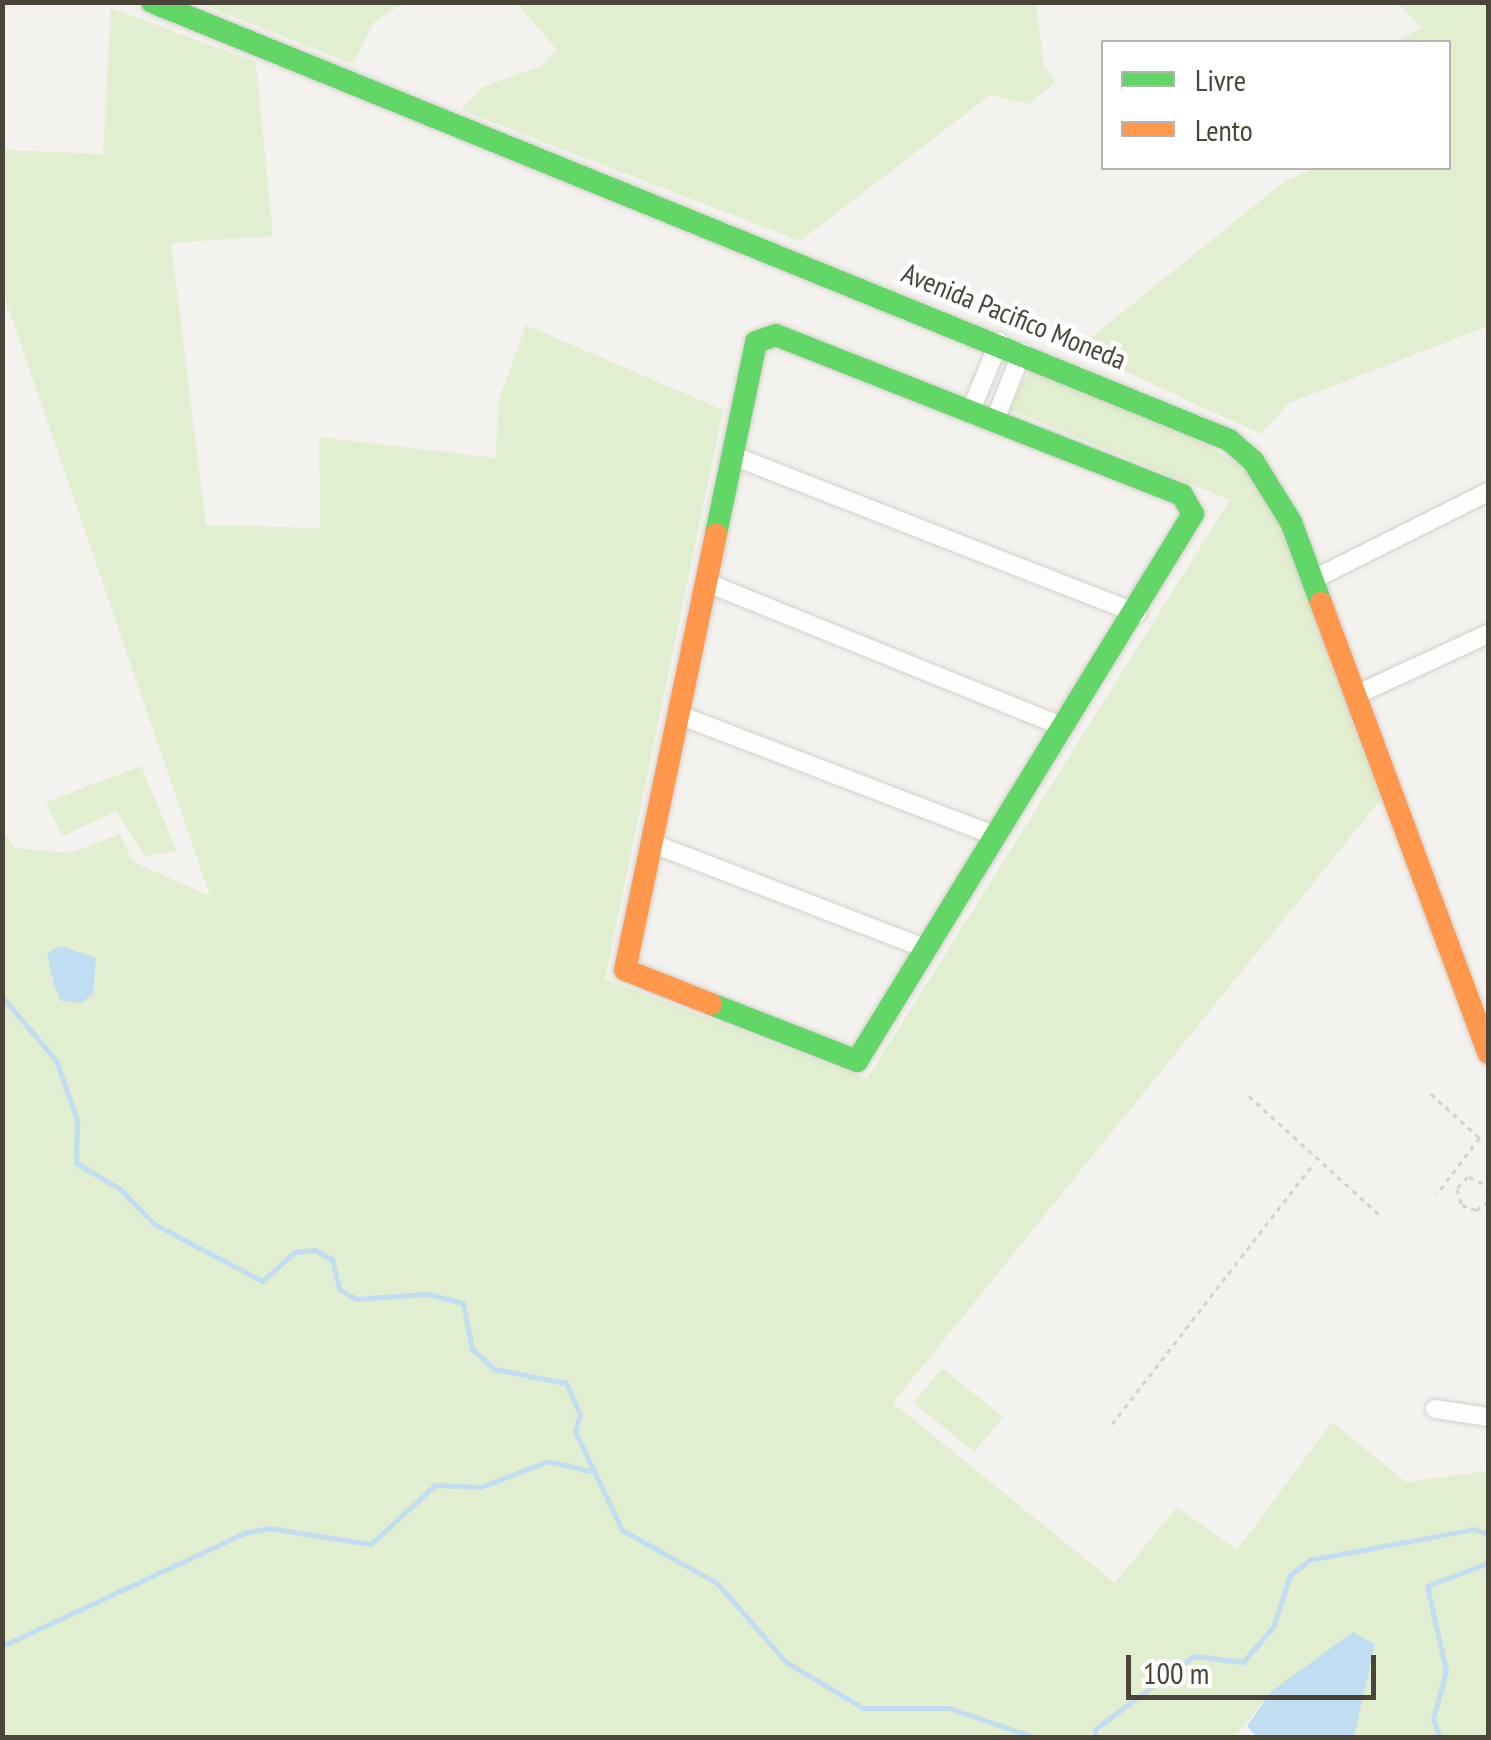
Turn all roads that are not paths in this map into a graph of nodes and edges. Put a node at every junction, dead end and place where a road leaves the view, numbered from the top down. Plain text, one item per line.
1 (152, 2) edge
2 (999, 342) junction
3 (1022, 352) junction
4 (971, 410) junction
5 (996, 420) junction
6 (732, 455) junction
7 (1488, 492) edge
8 (1314, 580) junction
9 (705, 582) junction
10 (1137, 613) junction
11 (1488, 634) edge
12 (1358, 694) junction
13 (679, 714) junction
14 (1064, 727) junction
15 (996, 836) junction
16 (652, 843) junction
17 (928, 949) junction
18 (1488, 1053) edge
19 (1435, 1409) dead end
20 (1488, 1418) edge

1 - 2 street, Avenida Pacifico Moneda
2 - 3 street, Avenida Pacifico Moneda
2 - 4 street
3 - 5 street
3 - 8 street, Avenida Pacifico Moneda
4 - 5 street
4 - 6 street
5 - 10 street
6 - 9 street
6 - 10 street
7 - 8 street
8 - 12 street, Avenida Pacifico Moneda
9 - 13 street
9 - 14 street
10 - 14 street
11 - 12 street
12 - 18 street, Avenida Pacifico Moneda
13 - 15 street
13 - 16 street
14 - 15 street
15 - 17 street
16 - 17 street
16 - 17 street
19 - 20 street

